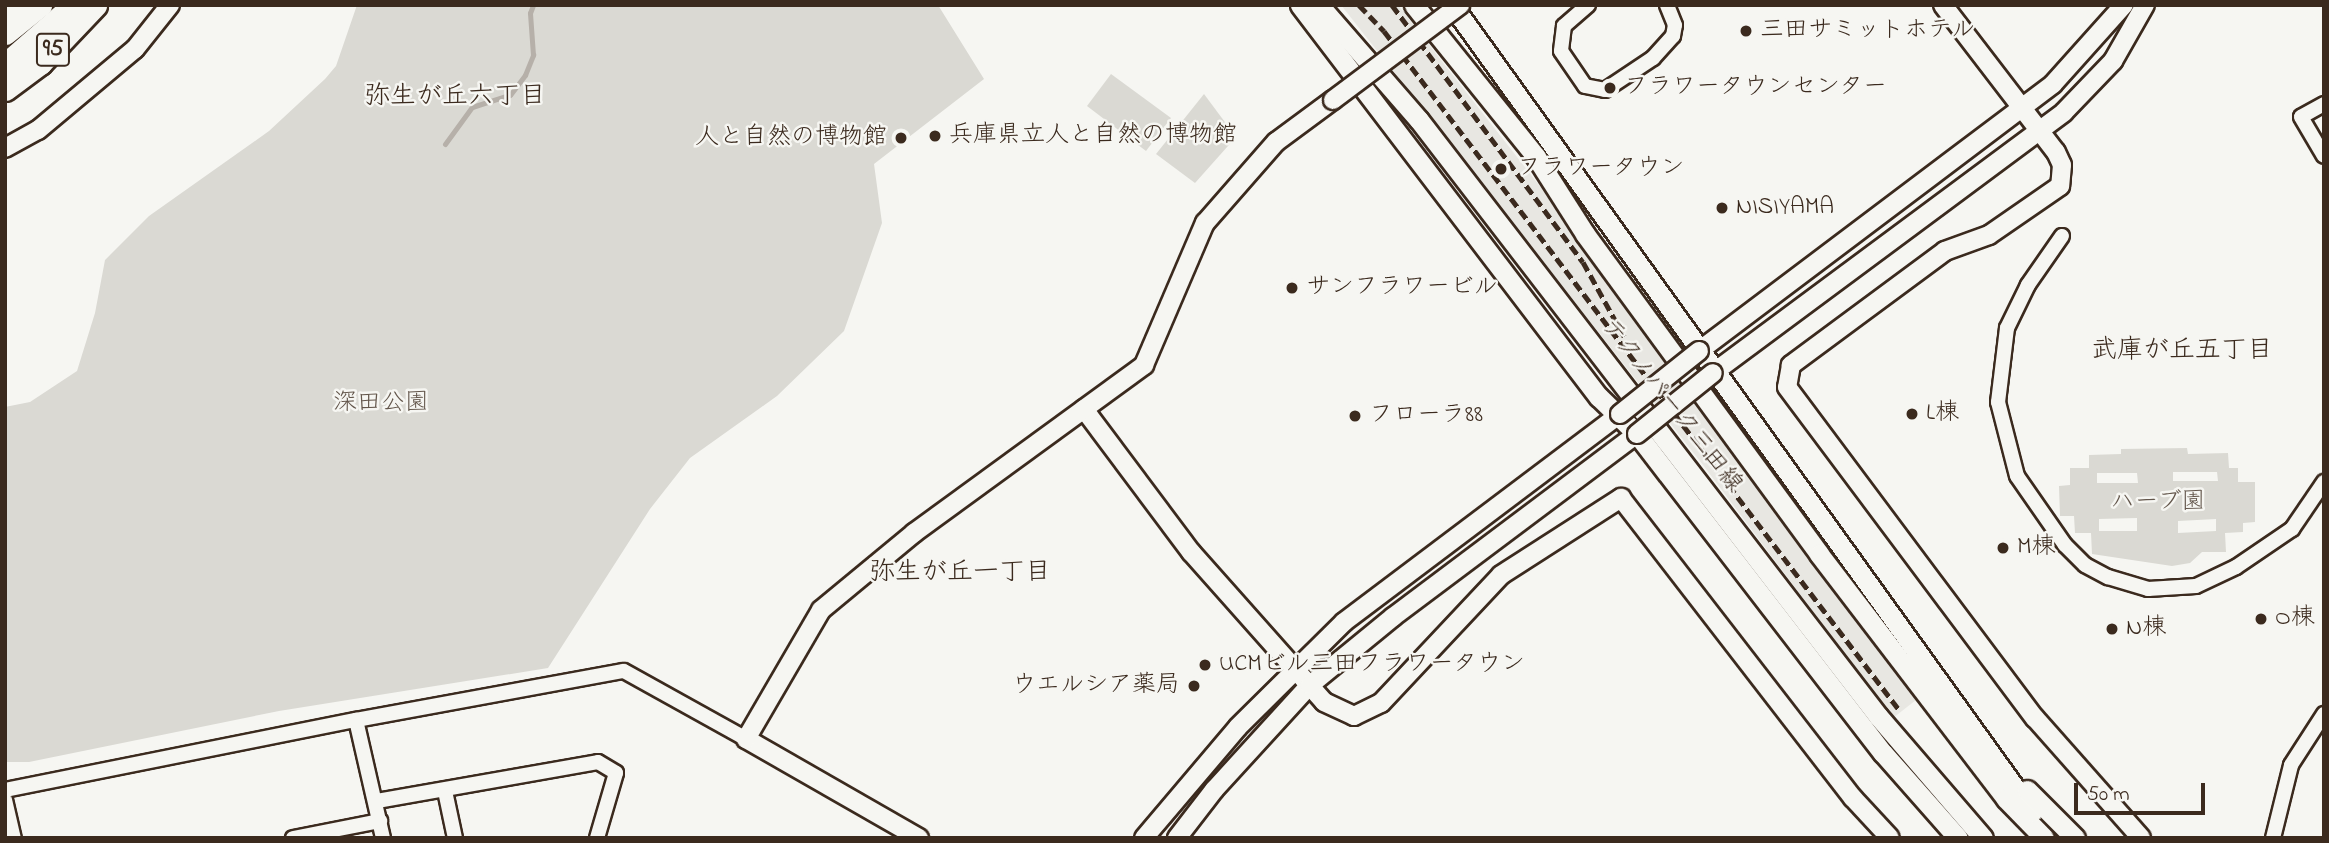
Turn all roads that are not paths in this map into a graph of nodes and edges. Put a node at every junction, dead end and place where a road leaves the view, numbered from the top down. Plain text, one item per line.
1 (10, 5) edge
2 (40, 5) edge
3 (74, 5) edge
4 (95, 5) edge
5 (170, 5) edge
6 (1291, 5) edge
7 (1300, 5) edge
8 (1319, 5) edge
9 (1414, 5) edge
10 (1442, 5) edge
11 (1452, 5) edge
12 (1460, 5) edge
13 (1588, 5) edge
14 (1667, 5) edge
15 (1943, 5) edge
16 (2124, 5) edge
17 (2145, 5) edge
18 (5, 10) edge
19 (1467, 27) junction
20 (5, 33) edge
21 (1331, 45) junction
22 (5, 65) edge
23 (5, 89) edge
24 (2324, 104) edge
25 (2022, 108) junction
26 (2039, 130) junction
27 (5, 148) edge
28 (2324, 156) edge
29 (2062, 236) dead end
30 (1699, 351) junction
31 (1713, 373) junction
32 (1084, 409) junction
33 (1620, 414) junction
34 (1637, 434) junction
35 (2324, 482) edge
36 (1296, 670) junction
37 (1310, 685) junction
38 (2324, 714) edge
39 (356, 720) junction
40 (746, 739) junction
41 (2004, 767) junction
42 (5, 790) edge
43 (445, 790) junction
44 (5, 800) edge
45 (377, 801) junction
46 (380, 821) junction
47 (14, 838) edge
48 (293, 838) edge
49 (383, 838) edge
50 (455, 838) edge
51 (597, 838) edge
52 (919, 838) edge
53 (1144, 838) edge
54 (1177, 838) edge
55 (1890, 838) edge
56 (1958, 838) edge
57 (1983, 838) edge
58 (2044, 838) edge
59 (2053, 838) edge
60 (2075, 838) edge
61 (2141, 838) edge
62 (2273, 838) edge

1 - 18 main road, 95
2 - 20 main road, 95
3 - 22 main road, 95
4 - 23 main road, 95
5 - 27 street
6 - 21 main road
7 - 21 main road
8 - 57 main road, テクノパーク三田線
9 - 58 main road, テクノパーク三田線
10 - 19 main road
11 - 19 main road
12 - 32 street, bridge
13 - 14 street
15 - 25 street
16 - 25 street
17 - 26 street
19 - 30 main road
21 - 33 main road
24 - 28 street
25 - 26 street
25 - 30 street
26 - 31 street
26 - 61 street
29 - 35 street
30 - 31 main road
30 - 33 street, bridge
31 - 34 street, bridge
31 - 41 main road
32 - 36 street
32 - 40 street
33 - 34 main road
33 - 36 street
34 - 37 street
34 - 56 main road
36 - 37 street
36 - 53 street
37 - 54 street
37 - 55 street
38 - 62 street
39 - 40 street
39 - 42 street
39 - 45 street
40 - 52 street
41 - 59 main road
41 - 60 main road
43 - 45 street
43 - 50 street
43 - 51 street
44 - 47 street
45 - 46 street
46 - 48 street
46 - 49 street

